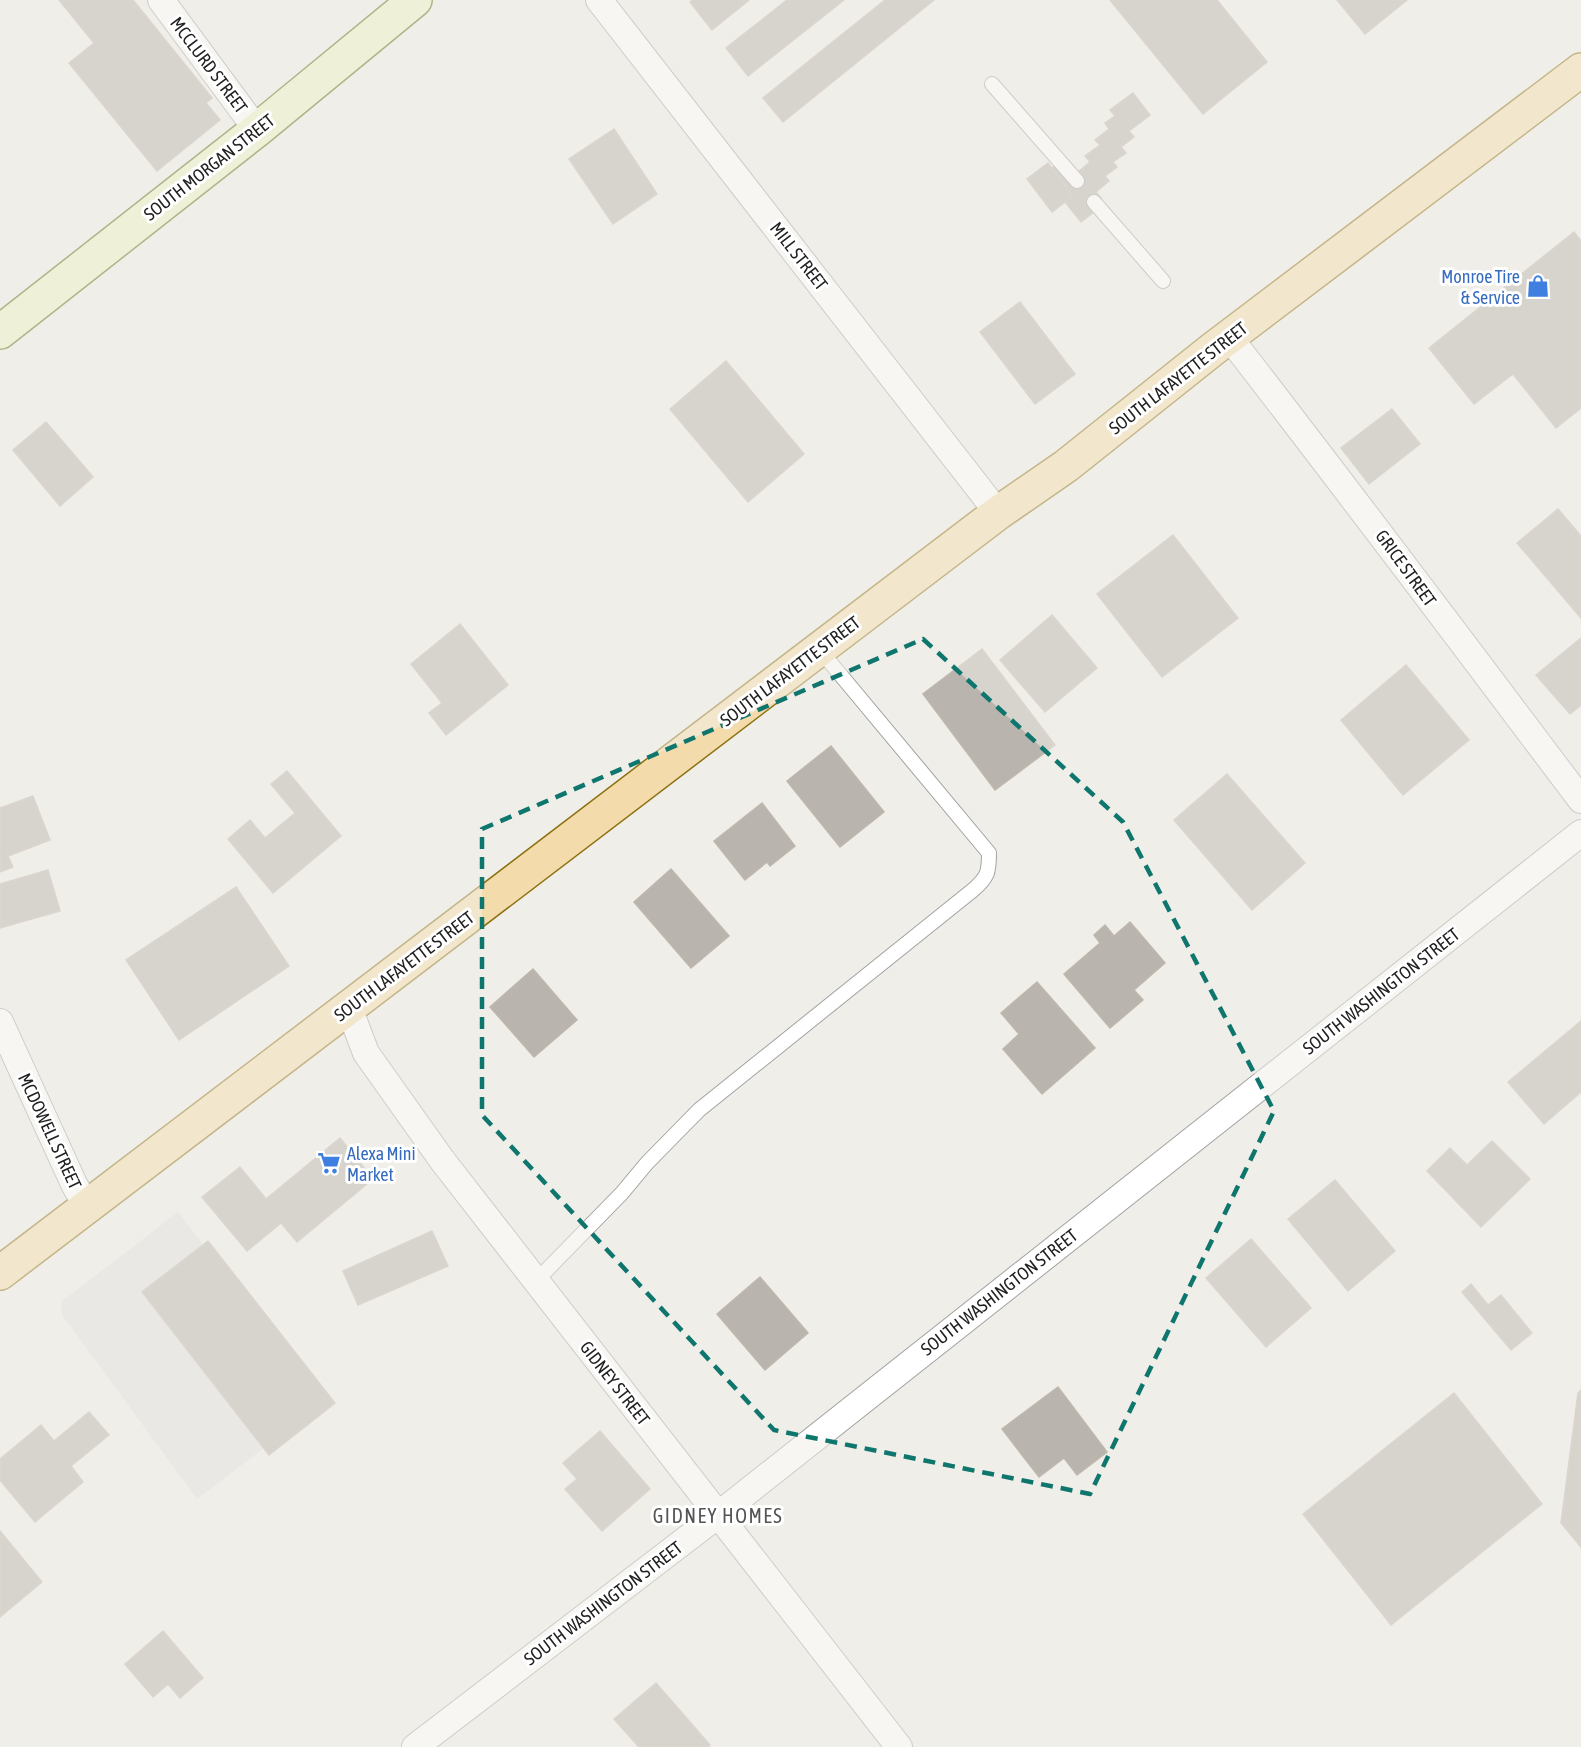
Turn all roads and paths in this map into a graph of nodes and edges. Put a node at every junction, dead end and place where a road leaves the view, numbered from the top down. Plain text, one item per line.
1 (161, 0) edge
2 (416, 0) edge
3 (599, 0) edge
4 (1581, 70) edge
5 (992, 84) dead end
6 (257, 129) junction
7 (1077, 181) dead end
8 (1094, 202) dead end
9 (1163, 281) dead end
10 (0, 332) edge
11 (1229, 337) junction
12 (998, 513) junction
13 (819, 649) junction
14 (1581, 800) edge
15 (1581, 832) edge
16 (349, 1008) junction
17 (0, 1022) edge
18 (87, 1207) junction
19 (0, 1273) edge
20 (536, 1281) junction
21 (718, 1515) junction
22 (415, 1747) edge
23 (899, 1747) edge

1 - 6 street, MCCLURD STREET
2 - 6 street, SOUTH MORGAN STREET
3 - 12 street, MILL STREET
4 - 11 main road, SOUTH LAFAYETTE STREET
5 - 7 lane
6 - 10 street, SOUTH MORGAN STREET
8 - 9 lane
11 - 12 main road, SOUTH LAFAYETTE STREET
11 - 14 street, GRICE STREET
12 - 13 main road, SOUTH LAFAYETTE STREET
13 - 16 main road, SOUTH LAFAYETTE STREET
13 - 20 lane
15 - 21 street, SOUTH WASHINGTON STREET
16 - 18 main road, SOUTH LAFAYETTE STREET
16 - 20 street, GIDNEY STREET
17 - 18 street, MCDOWELL STREET
18 - 19 main road, SOUTH LAFAYETTE STREET
20 - 21 street, GIDNEY STREET
21 - 22 street, SOUTH WASHINGTON STREET
21 - 23 street, GIDNEY STREET

